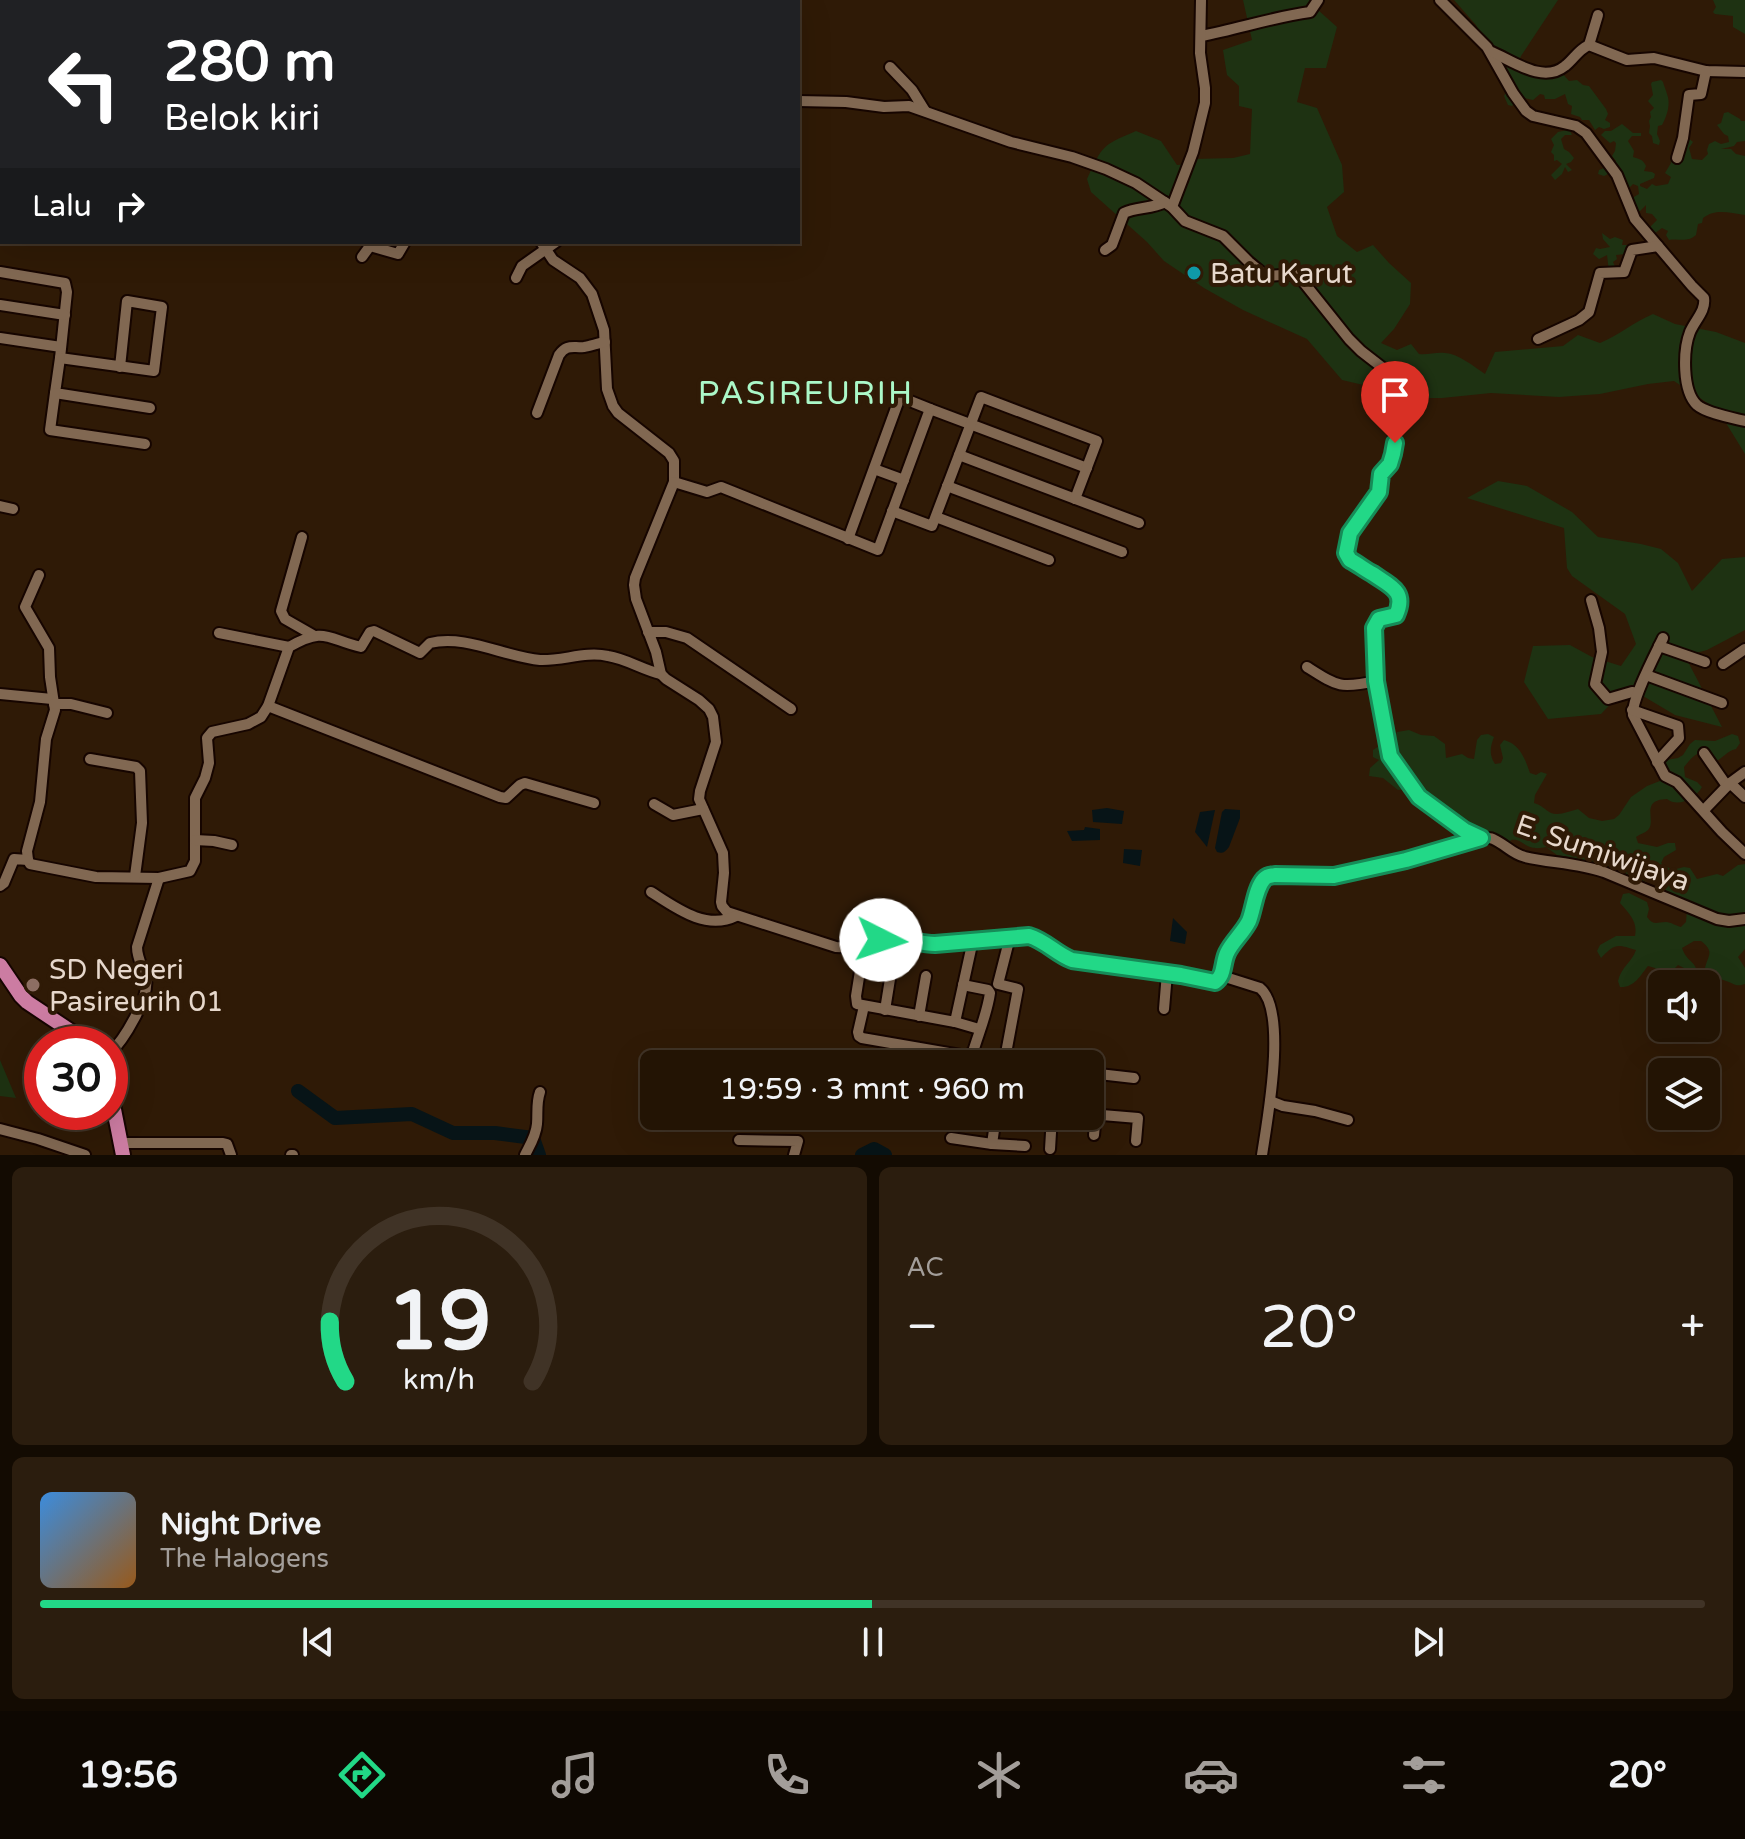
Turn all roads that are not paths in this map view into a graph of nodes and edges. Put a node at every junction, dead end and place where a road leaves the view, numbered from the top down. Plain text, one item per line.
1 (1201, 0) edge
2 (1318, 0) edge
3 (1440, 0) edge
4 (1598, 15) dead end
5 (1201, 36) junction
6 (1589, 45) junction
7 (1490, 52) junction
8 (890, 67) dead end
9 (1706, 71) junction
10 (1745, 72) edge
11 (800, 101) edge
12 (925, 111) junction
13 (1677, 158) dead end
14 (1168, 205) junction
15 (404, 244) edge
16 (543, 245) edge
17 (1658, 246) junction
18 (1105, 250) dead end
19 (362, 257) dead end
20 (0, 272) edge
21 (516, 278) dead end
22 (0, 305) edge
23 (65, 315) junction
24 (0, 338) edge
25 (1538, 339) dead end
26 (605, 342) junction
27 (60, 353) junction
28 (120, 367) junction
29 (55, 393) junction
30 (150, 408) dead end
31 (930, 409) junction
32 (537, 413) dead end
33 (1745, 421) edge
34 (971, 424) junction
35 (145, 444) dead end
36 (959, 455) junction
37 (1087, 468) junction
38 (874, 469) junction
39 (904, 480) junction
40 (674, 482) junction
41 (947, 486) junction
42 (1075, 499) junction
43 (0, 506) edge
44 (13, 509) dead end
45 (892, 511) junction
46 (936, 517) junction
47 (1139, 523) dead end
48 (302, 537) dead end
49 (848, 539) junction
50 (1122, 552) dead end
51 (1049, 560) dead end
52 (39, 575) dead end
53 (1591, 600) dead end
54 (648, 632) junction
55 (219, 633) dead end
56 (313, 635) junction
57 (289, 647) junction
58 (1745, 649) edge
59 (1705, 662) dead end
60 (1723, 664) dead end
61 (1307, 667) dead end
62 (661, 674) junction
63 (1646, 675) junction
64 (1376, 681) junction
65 (1637, 693) junction
66 (0, 694) edge
67 (53, 702) junction
68 (1722, 703) dead end
69 (268, 706) junction
70 (791, 709) dead end
71 (1632, 710) junction
72 (107, 713) dead end
73 (1704, 753) dead end
74 (90, 759) dead end
75 (1657, 762) junction
76 (1745, 772) edge
77 (1729, 785) junction
78 (1745, 797) edge
79 (594, 803) dead end
80 (654, 804) dead end
81 (703, 809) junction
82 (1704, 810) junction
83 (1481, 838) junction
84 (195, 840) junction
85 (232, 845) dead end
86 (1745, 854) edge
87 (28, 860) junction
88 (135, 876) junction
89 (159, 878) junction
90 (0, 886) edge
91 (651, 892) dead end
92 (736, 916) junction
93 (1745, 919) edge
94 (1010, 937) junction
95 (973, 940) junction
96 (864, 946) junction
97 (0, 965) edge
98 (1167, 973) junction
99 (926, 976) dead end
100 (1222, 976) junction
101 (890, 979) dead end
102 (963, 985) junction
103 (864, 1006) junction
104 (1164, 1009) dead end
105 (885, 1010) junction
106 (919, 1016) junction
107 (955, 1022) junction
108 (63, 1026) edge
109 (979, 1029) junction
110 (128, 1030) edge
111 (1007, 1050) edge
112 (1104, 1075) edge
113 (1134, 1078) dead end
114 (540, 1092) dead end
115 (1270, 1101) junction
116 (1104, 1115) edge
117 (1348, 1120) dead end
118 (0, 1129) edge
119 (994, 1130) edge
120 (1051, 1130) edge
121 (1094, 1130) edge
122 (1094, 1135) dead end
123 (951, 1138) dead end
124 (739, 1140) dead end
125 (1136, 1141) dead end
126 (992, 1144) junction
127 (1025, 1146) dead end
128 (122, 1149) edge
129 (1050, 1149) dead end
130 (73, 1153) edge
131 (85, 1155) edge
132 (231, 1155) edge
133 (525, 1155) edge
134 (794, 1155) edge
135 (1262, 1155) edge

1 - 5 street
2 - 5 street
3 - 7 street
4 - 6 street
5 - 14 street
6 - 7 street
6 - 9 street
7 - 17 street
8 - 12 street
9 - 10 street
9 - 13 street
11 - 12 street
12 - 14 street
14 - 18 street
14 - 64 street, E. Sumiwijaya
15 - 19 street
16 - 21 street
16 - 26 street
17 - 25 street
17 - 33 street
20 - 23 street
22 - 23 street
23 - 27 street
24 - 27 street
26 - 32 street
26 - 40 street
27 - 28 street
27 - 29 street
28 - 28 street
29 - 30 street
29 - 35 street
31 - 34 street
31 - 38 street
31 - 39 street
34 - 36 street
34 - 37 street
34 - 37 street
36 - 41 street
36 - 42 street
37 - 42 street
38 - 39 street
38 - 49 street
39 - 45 street
40 - 49 street
40 - 54 street
41 - 46 street
41 - 50 street
42 - 47 street
43 - 44 street
45 - 46 street
45 - 49 street
46 - 51 street
48 - 56 street
52 - 67 street
53 - 65 street
54 - 62 street
54 - 70 street
55 - 57 street
56 - 57 street
56 - 62 street
57 - 69 street
58 - 60 street
59 - 63 street
61 - 64 street
62 - 81 street
63 - 65 street
63 - 68 street
64 - 83 street, E. Sumiwijaya
65 - 71 street
66 - 67 street
67 - 72 street
67 - 87 street
69 - 79 street
69 - 84 street
71 - 75 street
71 - 75 street
73 - 77 street
74 - 88 street
75 - 82 street
76 - 77 street
77 - 78 street
77 - 82 street
80 - 81 street
81 - 92 street
82 - 86 street
83 - 93 street, E. Sumiwijaya
83 - 100 street
84 - 85 street
84 - 89 street
87 - 88 street
87 - 90 street
88 - 89 street
89 - 110 street
91 - 92 street
92 - 96 street
94 - 95 street
94 - 98 street
94 - 111 street
95 - 96 street
95 - 102 street
96 - 103 street
97 - 108 main road
98 - 100 street
98 - 104 street
99 - 106 street
100 - 115 street
101 - 105 street
102 - 107 street
102 - 109 street
103 - 105 street
103 - 109 street
105 - 106 street
106 - 107 street
107 - 109 street
112 - 113 street
114 - 133 street
115 - 117 street
115 - 135 street
116 - 125 street
118 - 130 street
119 - 126 street
120 - 129 street
121 - 122 street
123 - 126 street
124 - 134 street
126 - 127 street
128 - 132 street
130 - 131 street

